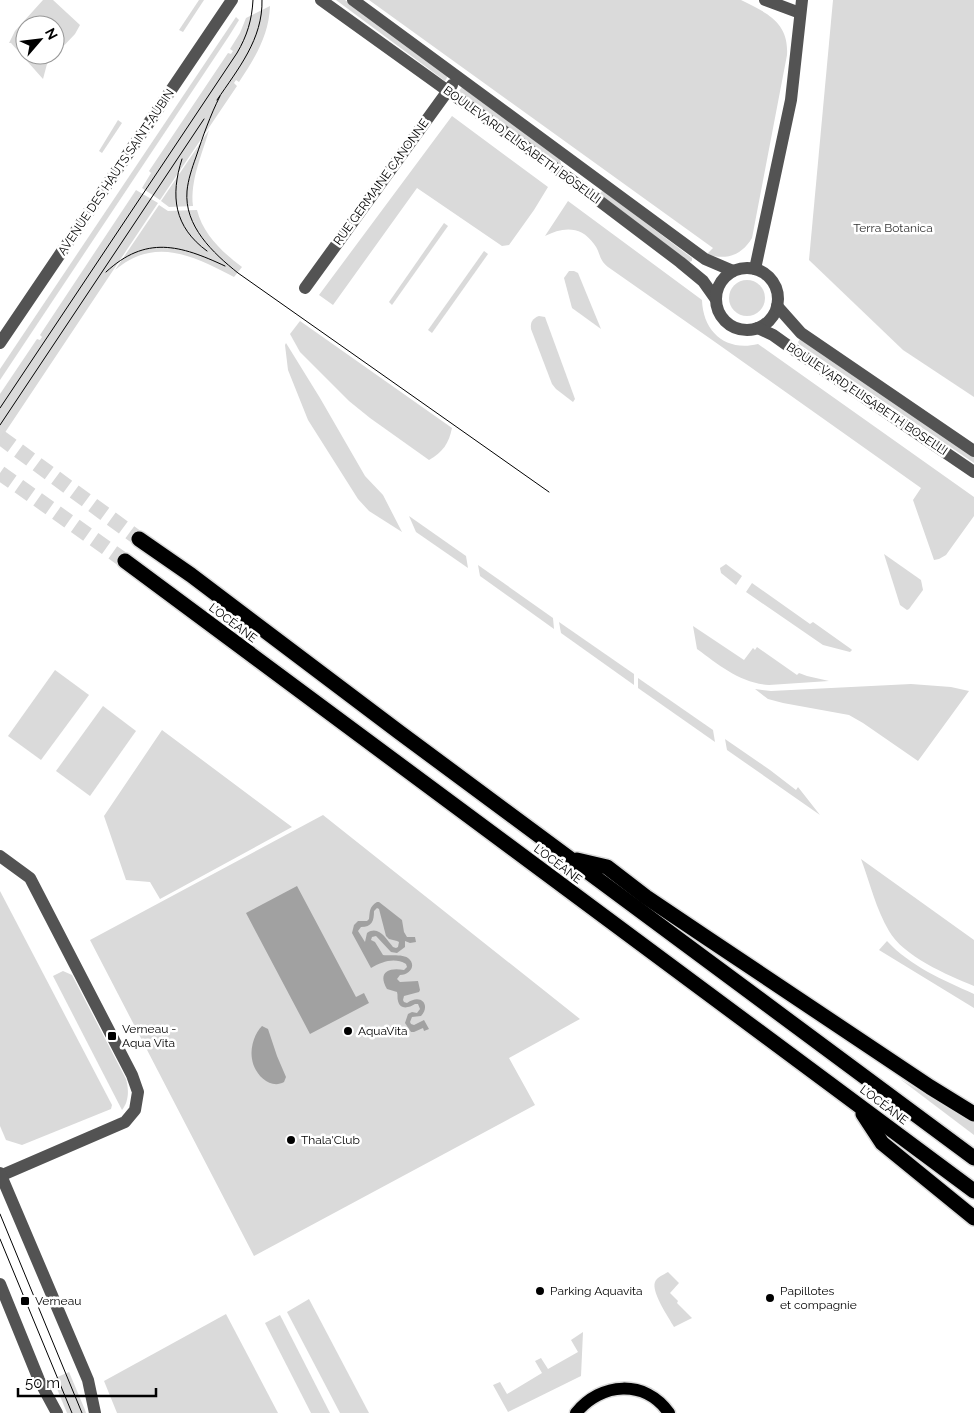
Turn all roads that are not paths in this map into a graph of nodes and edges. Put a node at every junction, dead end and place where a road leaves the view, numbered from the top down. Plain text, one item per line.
1 (232, 0) edge
2 (321, 0) edge
3 (353, 0) edge
4 (765, 0) edge
5 (802, 0) edge
6 (800, 13) junction
7 (458, 77) junction
8 (448, 92) junction
9 (755, 269) junction
10 (733, 270) junction
11 (305, 288) dead end
12 (715, 298) junction
13 (777, 306) junction
14 (758, 328) junction
15 (0, 343) edge
16 (974, 451) edge
17 (974, 472) edge
18 (139, 539) tunnel mouth
19 (125, 561) tunnel mouth
20 (0, 856) edge
21 (571, 859) junction
22 (857, 1104) junction
23 (974, 1114) edge
24 (974, 1158) edge
25 (0, 1175) edge
26 (974, 1191) edge
27 (974, 1218) edge
28 (0, 1284) edge
29 (57, 1413) edge
30 (95, 1413) edge
31 (576, 1413) edge
32 (669, 1413) edge

1 - 15 street, AVENUE DES HAUTS SAINT-AUBIN
2 - 8 street, BOULEVARD ELISABETH BOSELLI
3 - 7 street, BOULEVARD ELISABETH BOSELLI
4 - 6 street
5 - 6 street
6 - 9 street
7 - 8 street, RUE GERMAINE CANONNE
7 - 10 street, BOULEVARD ELISABETH BOSELLI
8 - 11 street, RUE GERMAINE CANONNE
8 - 12 street, BOULEVARD ELISABETH BOSELLI
9 - 10 street
9 - 13 street
10 - 12 street
12 - 14 street
13 - 14 street
13 - 16 street
14 - 17 street, BOULEVARD ELISABETH BOSELLI
18 - 21 highway, L’OCÉANE
19 - 22 highway, L’OCÉANE
20 - 25 street
21 - 23 highway
21 - 24 highway, L’OCÉANE
22 - 26 highway, L’OCÉANE
22 - 27 highway
25 - 30 street
28 - 29 street
31 - 32 main road

